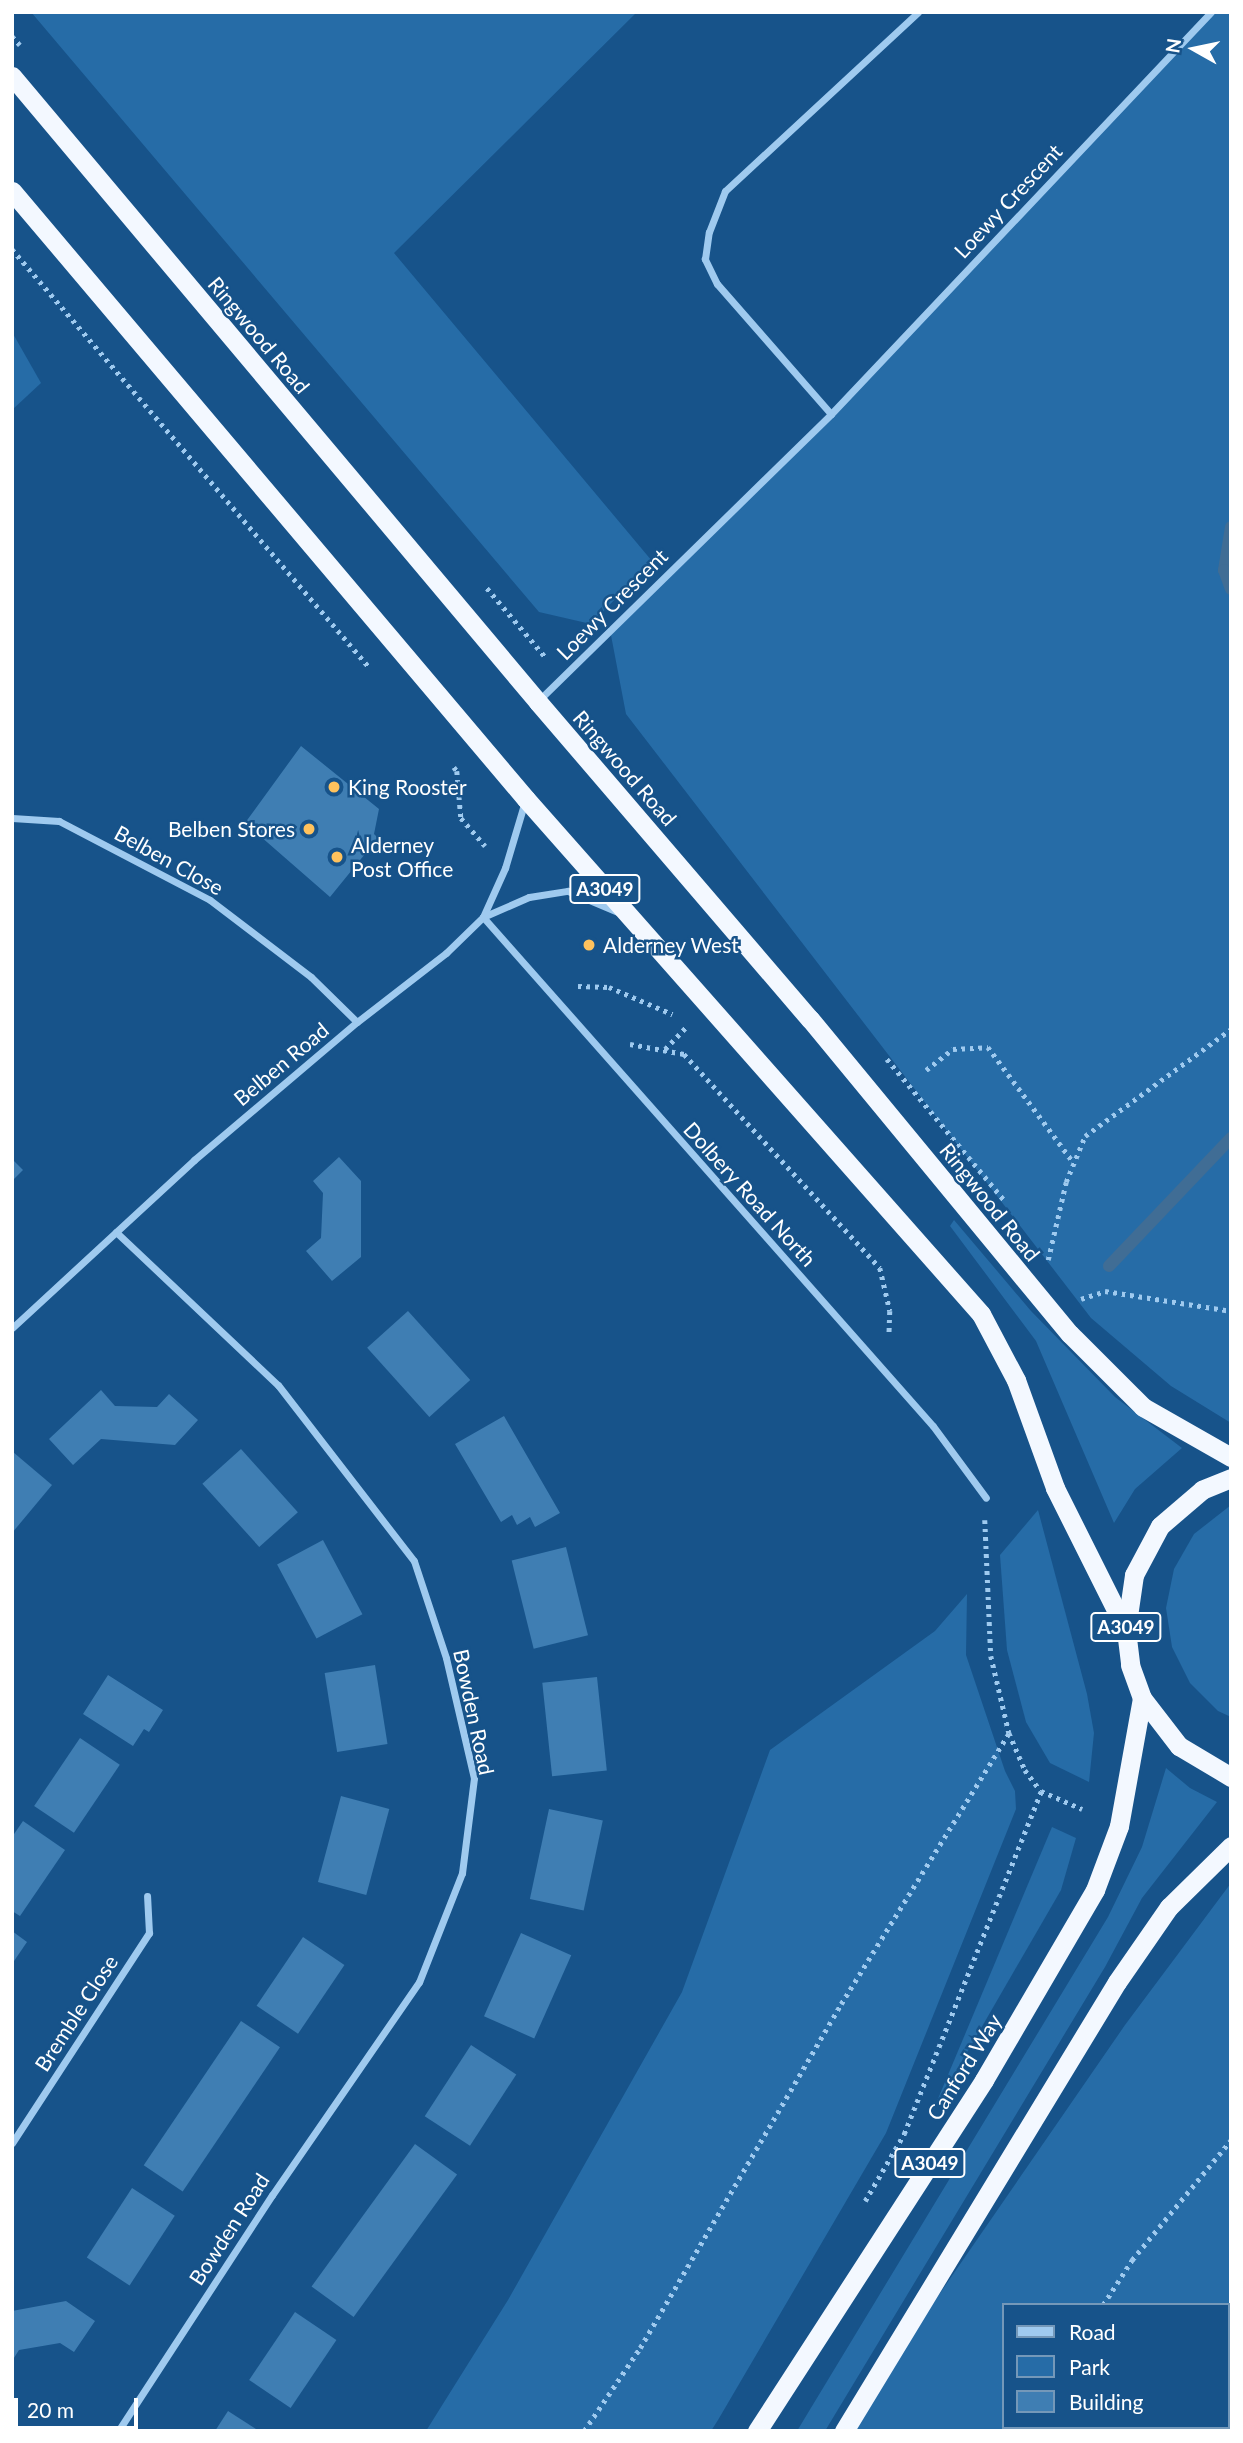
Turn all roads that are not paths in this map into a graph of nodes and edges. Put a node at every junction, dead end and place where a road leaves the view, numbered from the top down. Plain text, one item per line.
1 (918, 12) edge
2 (1211, 12) edge
3 (12, 76) edge
4 (12, 191) edge
5 (831, 414) junction
6 (538, 702) junction
7 (526, 799) junction
8 (12, 818) edge
9 (483, 917) junction
10 (632, 918) junction
11 (357, 1022) junction
12 (116, 1231) junction
13 (12, 1328) edge
14 (1231, 1457) edge
15 (1231, 1478) edge
16 (986, 1498) road end
17 (1126, 1630) junction
18 (1142, 1698) junction
19 (1231, 1777) edge
20 (1231, 1846) edge
21 (147, 1895) dead end
22 (12, 2143) edge
23 (118, 2431) edge
24 (757, 2431) edge
25 (844, 2431) edge

1 - 5 street
2 - 5 street, Loewy Crescent
3 - 6 highway, Ringwood Road
4 - 7 highway, A3049
5 - 6 street, Loewy Crescent
6 - 14 highway, Ringwood Road
7 - 9 street, Belben Road
7 - 10 highway, A3049
8 - 11 street, Belben Close
9 - 10 street
9 - 11 street, Belben Road
9 - 16 street, Dolbery Road North
10 - 17 highway, A3049
11 - 12 street, Belben Road
12 - 13 street, Belben Road
12 - 23 street, Bowden Road
15 - 17 highway, A3049
17 - 18 highway, A3049
18 - 19 highway, A3049
18 - 24 highway, Canford Way / A3049
20 - 25 highway, A3049
21 - 22 street, Bremble Close

